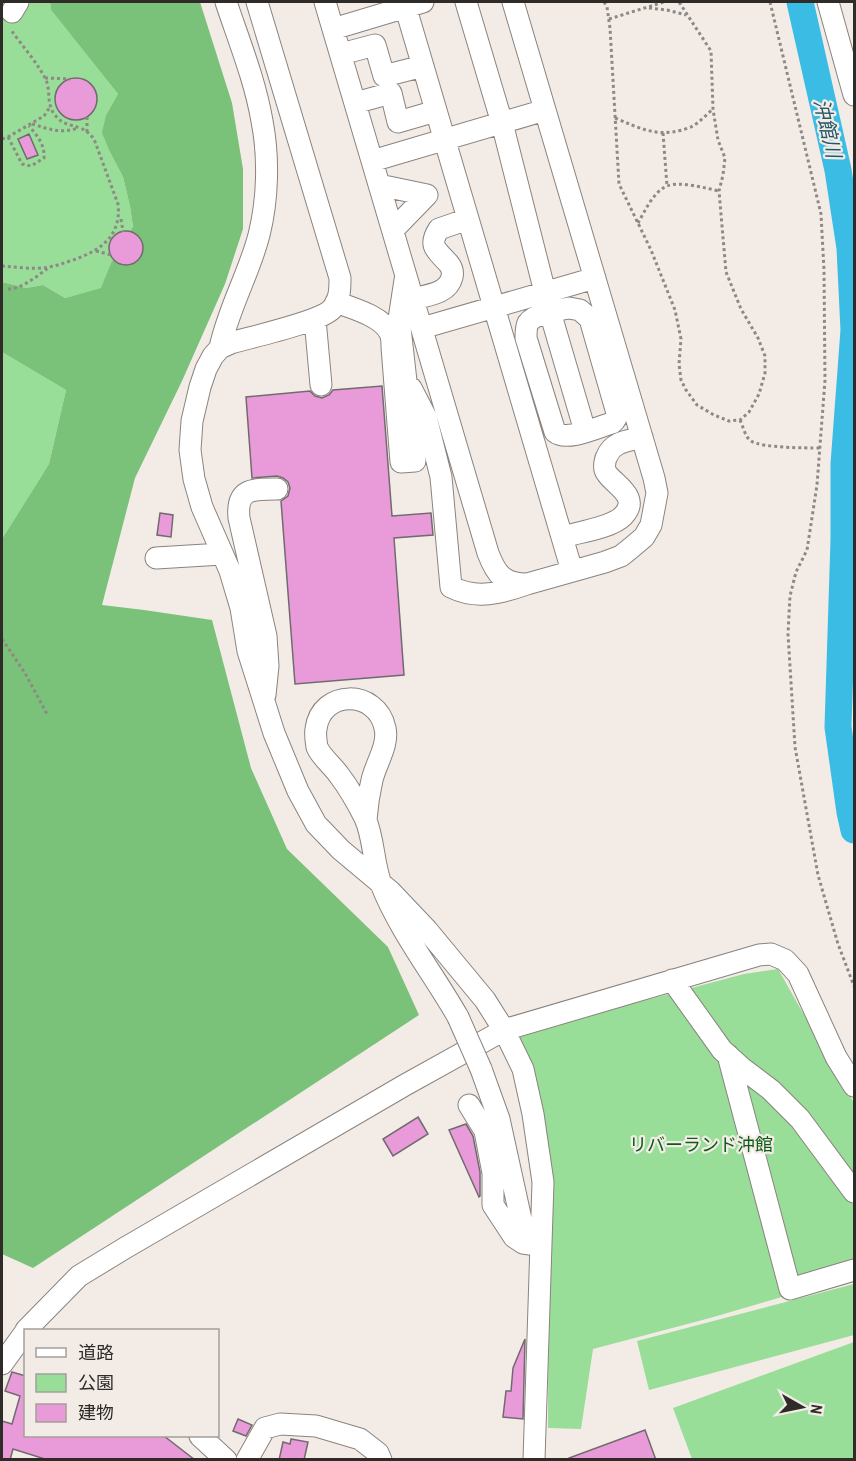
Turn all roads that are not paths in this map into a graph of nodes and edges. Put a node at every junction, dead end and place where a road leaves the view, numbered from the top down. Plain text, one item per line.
1 (226, 2) edge
2 (257, 2) edge
3 (325, 2) edge
4 (466, 2) edge
5 (513, 2) edge
6 (828, 2) edge
7 (411, 3) edge
8 (333, 29) junction
9 (341, 54) junction
10 (423, 66) junction
11 (855, 95) edge
12 (355, 103) junction
13 (545, 110) junction
14 (436, 111) junction
15 (502, 123) junction
16 (445, 140) junction
17 (372, 161) junction
18 (380, 184) junction
19 (468, 219) junction
20 (393, 230) junction
21 (406, 273) junction
22 (595, 278) junction
23 (413, 299) junction
24 (336, 302) junction
25 (548, 302) junction
26 (494, 307) junction
27 (315, 319) junction
28 (422, 328) junction
29 (220, 348) junction
30 (610, 357) junction
31 (567, 370) junction
32 (406, 376) junction
33 (539, 378) junction
34 (321, 385) dead end
35 (517, 386) junction
36 (585, 431) junction
37 (642, 437) junction
38 (277, 489) dead end
39 (562, 537) junction
40 (222, 554) junction
41 (156, 558) dead end
42 (572, 571) junction
43 (527, 584) junction
44 (264, 703) junction
45 (366, 820) junction
46 (380, 882) junction
47 (672, 980) junction
48 (504, 1030) junction
49 (728, 1055) junction
50 (855, 1086) edge
51 (470, 1105) dead end
52 (855, 1192) edge
53 (540, 1241) junction
54 (855, 1270) edge
55 (20, 1332) edge
56 (2, 1364) edge
57 (201, 1437) edge
58 (226, 1460) edge
59 (247, 1460) edge
60 (381, 1460) edge
61 (534, 1460) edge

1 - 29 street
2 - 24 street
3 - 8 street
4 - 15 street
5 - 13 street
6 - 11 street
7 - 8 street
7 - 10 street
8 - 9 street
9 - 10 street
9 - 12 street
10 - 14 street
12 - 14 street
12 - 17 street
13 - 15 street
13 - 22 street
14 - 16 street
15 - 16 street
15 - 25 street
16 - 17 street
16 - 19 street
17 - 18 street
18 - 20 street
18 - 20 street
19 - 23 street
19 - 26 street
20 - 21 street
21 - 23 street
21 - 32 street
22 - 25 street
22 - 30 street
23 - 28 street
24 - 27 street
24 - 32 street
25 - 26 street
25 - 30 street
25 - 31 street
25 - 33 street
26 - 28 street
26 - 35 street
27 - 29 street
27 - 34 street
28 - 43 street
29 - 40 street
30 - 31 street
30 - 36 street
30 - 37 street
31 - 33 street
31 - 36 street
32 - 43 street
33 - 35 street
33 - 36 street
35 - 39 street
37 - 39 street
37 - 42 street
38 - 44 street
39 - 42 street
40 - 41 street
40 - 44 street
42 - 43 street
44 - 46 street
45 - 45 street
45 - 46 street
46 - 48 street
46 - 53 street, bridge
47 - 48 street
47 - 49 street
47 - 50 street
48 - 53 street
48 - 55 street
49 - 52 street
49 - 54 street
51 - 53 street
53 - 61 street
55 - 56 street
57 - 58 street
59 - 60 street

